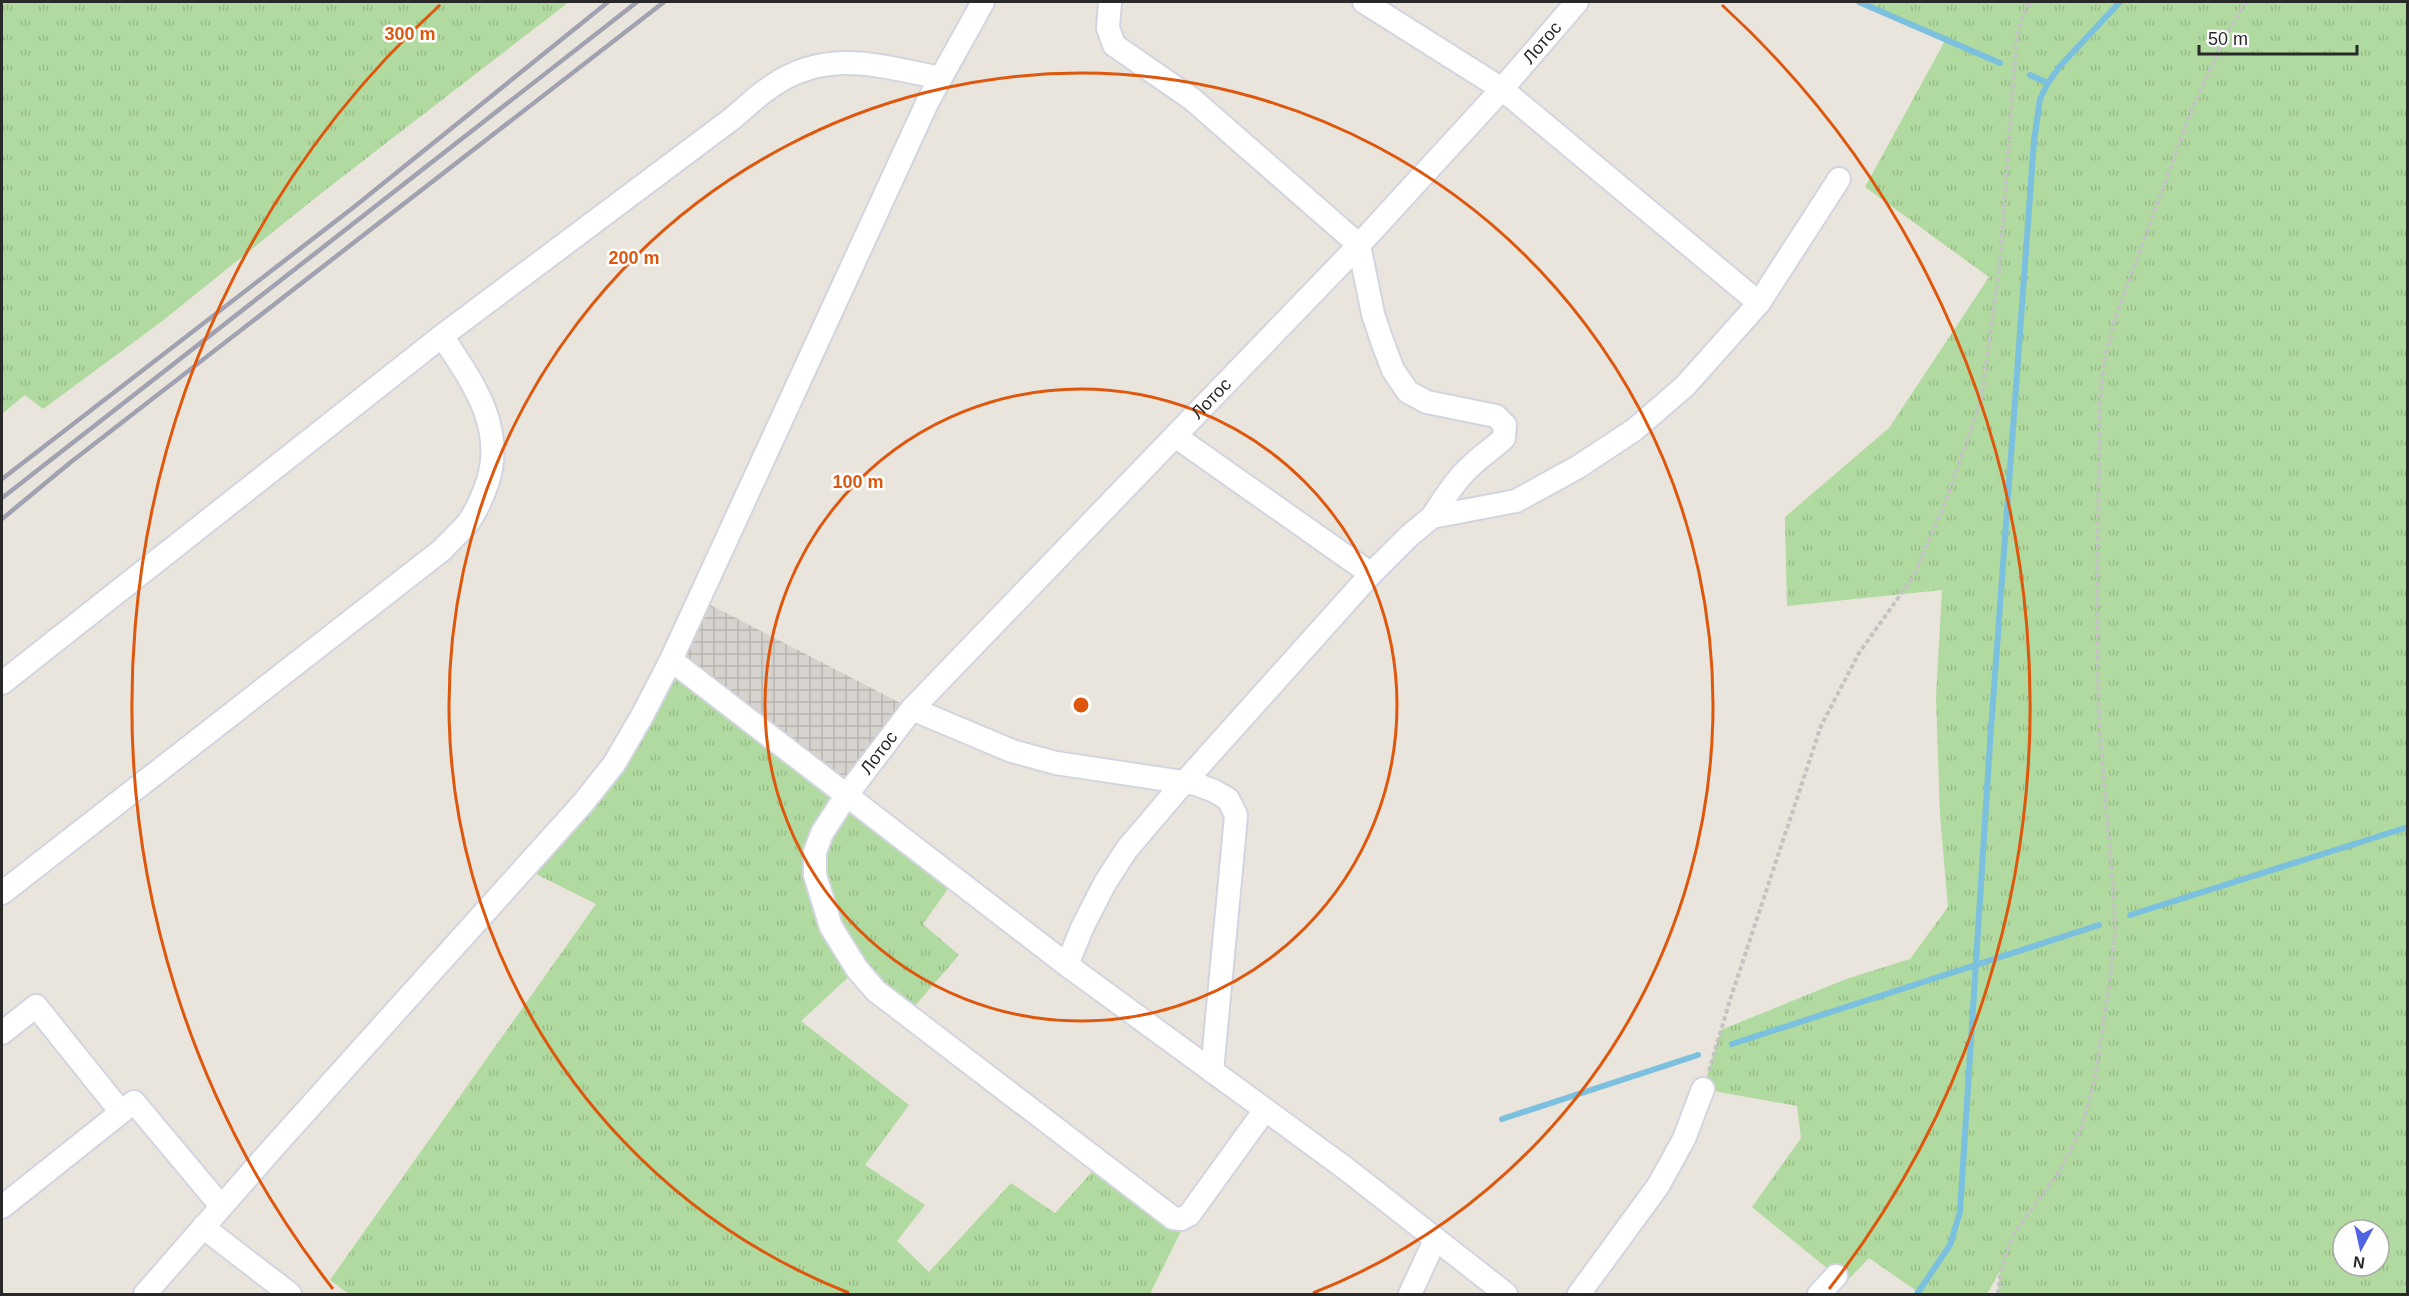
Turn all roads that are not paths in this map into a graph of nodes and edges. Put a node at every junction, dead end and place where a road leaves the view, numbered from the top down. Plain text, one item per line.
1 (983, 2) edge
2 (1110, 2) edge
3 (1364, 2) edge
4 (1577, 2) edge
5 (940, 78) junction
6 (1502, 89) junction
7 (1839, 179) dead end
8 (1359, 245) junction
9 (1759, 303) junction
10 (442, 336) junction
11 (1175, 435) junction
12 (1432, 517) junction
13 (1371, 574) junction
14 (671, 660) junction
15 (2, 683) edge
16 (912, 709) junction
17 (1185, 782) junction
18 (846, 796) junction
19 (2, 893) edge
20 (1067, 965) junction
21 (2, 1033) edge
22 (1212, 1071) junction
23 (1703, 1089) road end
24 (1265, 1110) junction
25 (121, 1112) junction
26 (221, 1206) junction
27 (2, 1207) edge
28 (203, 1227) junction
29 (1435, 1240) junction
30 (1836, 1276) dead end
31 (145, 1294) edge
32 (290, 1294) edge
33 (1410, 1294) edge
34 (1506, 1294) edge
35 (1579, 1294) edge
36 (1820, 1294) edge

1 - 5 street
2 - 8 street
3 - 6 street
4 - 6 street, Лотос
5 - 10 street
5 - 14 street
6 - 8 street, Лотос
6 - 9 street
7 - 9 street
8 - 11 street, Лотос
8 - 12 street
9 - 12 street
10 - 15 street
10 - 19 street
11 - 13 street
11 - 16 street, Лотос
12 - 13 street
13 - 17 street
14 - 18 street
14 - 26 street
16 - 17 street
16 - 18 street, Лотос
17 - 20 street
17 - 22 street
18 - 20 street
18 - 24 street, Лотос
20 - 22 street
21 - 25 street
22 - 24 street
23 - 35 street
24 - 29 street
25 - 26 street
25 - 27 street
26 - 28 street
28 - 31 street
28 - 32 street
29 - 33 street
29 - 34 street
30 - 36 street

